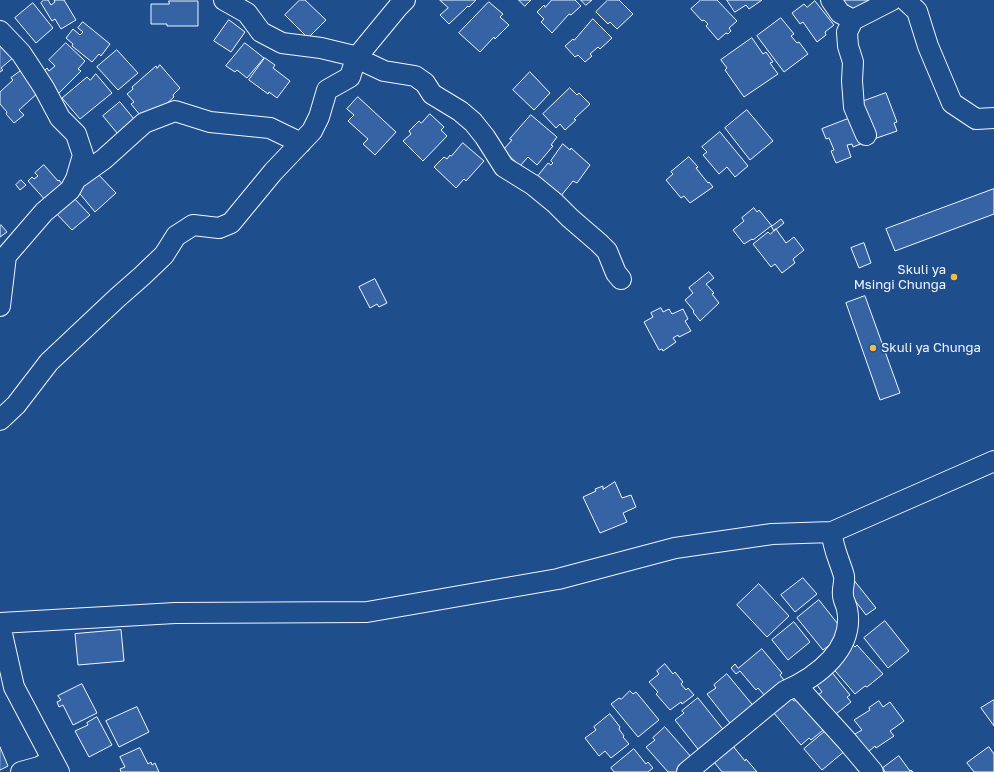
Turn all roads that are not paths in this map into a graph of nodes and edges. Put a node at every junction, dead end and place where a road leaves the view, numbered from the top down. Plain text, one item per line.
1 (224, 0) edge
2 (405, 0) edge
3 (831, 0) edge
4 (892, 0) edge
5 (906, 0) edge
6 (853, 20) junction
7 (0, 31) edge
8 (356, 58) junction
9 (994, 118) edge
10 (866, 135) dead end
11 (301, 143) junction
12 (76, 179) junction
13 (621, 279) dead end
14 (0, 306) edge
15 (0, 420) edge
16 (994, 460) edge
17 (832, 532) junction
18 (0, 624) edge
19 (797, 686) junction
20 (56, 766) edge
21 (21, 772) edge
22 (687, 772) edge
23 (873, 772) edge

1 - 8 street
2 - 8 street
3 - 6 street
4 - 6 street
5 - 9 street
6 - 10 street
7 - 12 street
8 - 11 street
8 - 13 street
11 - 12 street
11 - 15 street
12 - 14 street
16 - 17 street
17 - 18 street
17 - 19 street
18 - 20 street
19 - 22 street
19 - 23 street
20 - 21 street

